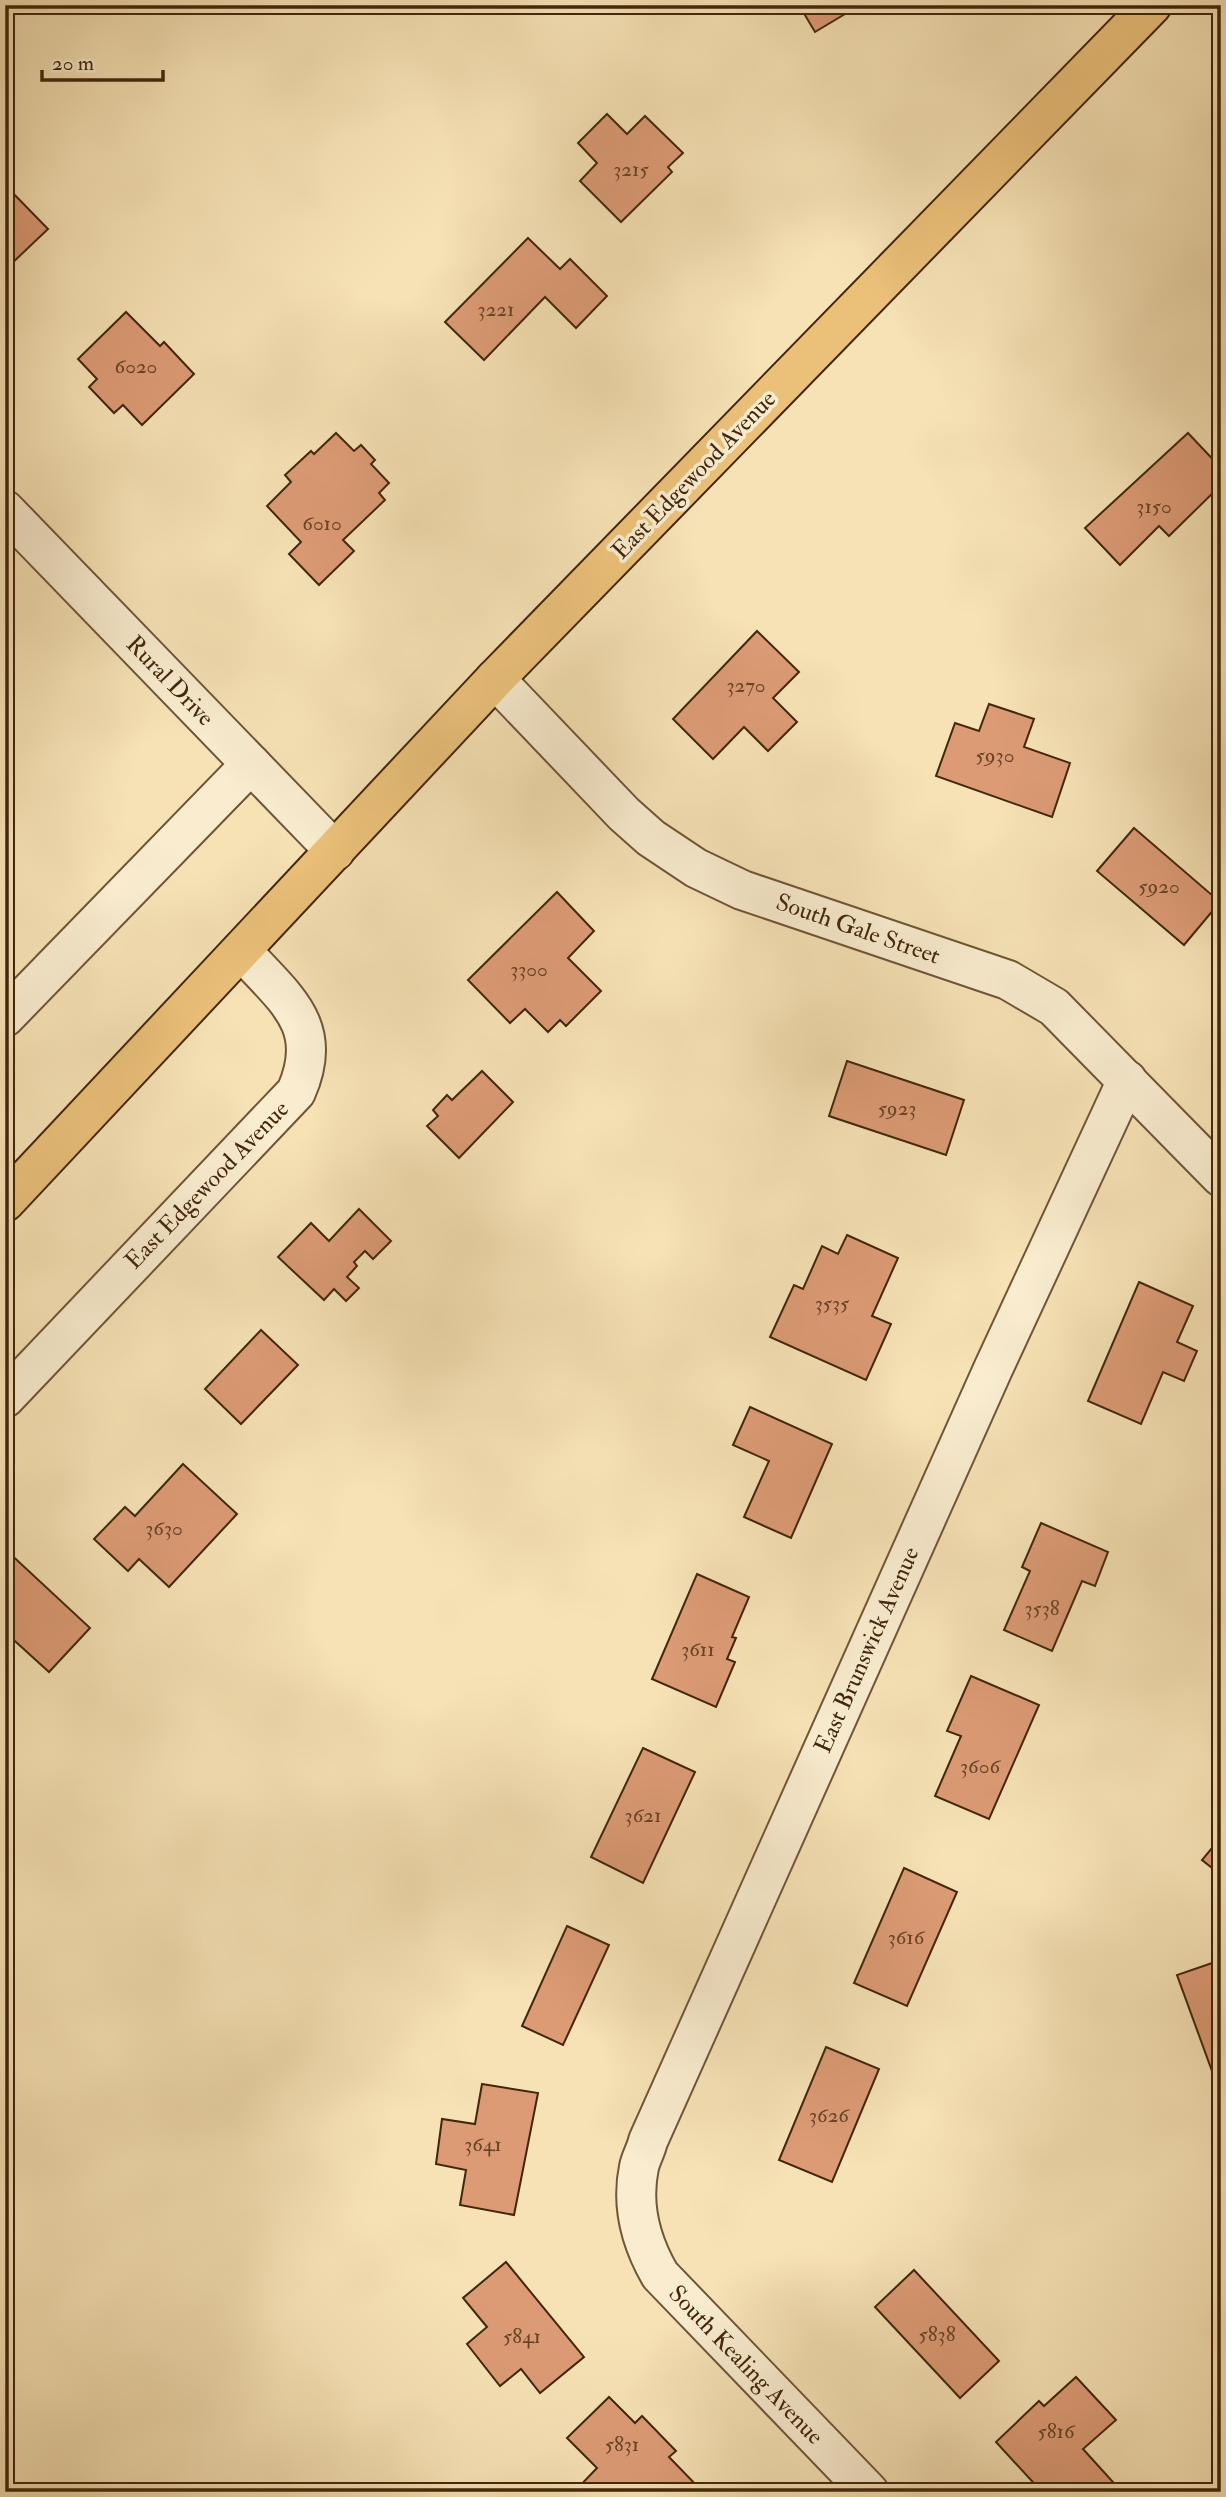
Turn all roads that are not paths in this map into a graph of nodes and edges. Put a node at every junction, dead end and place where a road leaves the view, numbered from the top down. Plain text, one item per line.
1 (1142, 9) edge
2 (5, 510) edge
3 (495, 679) junction
4 (251, 764) junction
5 (335, 851) junction
6 (242, 951) junction
7 (5, 1017) edge
8 (1126, 1080) junction
9 (1221, 1177) edge
10 (5, 1202) edge
11 (5, 1398) edge
12 (640, 2227) joint
13 (869, 2492) edge

1 - 3 main road, East Edgewood Avenue
2 - 4 street, Rural Drive
3 - 5 main road, East Edgewood Avenue
3 - 8 street, South Gale Street
4 - 5 street, Rural Drive
4 - 7 street
5 - 6 main road, East Edgewood Avenue
6 - 10 main road, East Edgewood Avenue
6 - 11 street, East Edgewood Avenue
8 - 9 street, South Gale Street
8 - 12 street, East Brunswick Avenue
12 - 13 street, South Kealing Avenue

